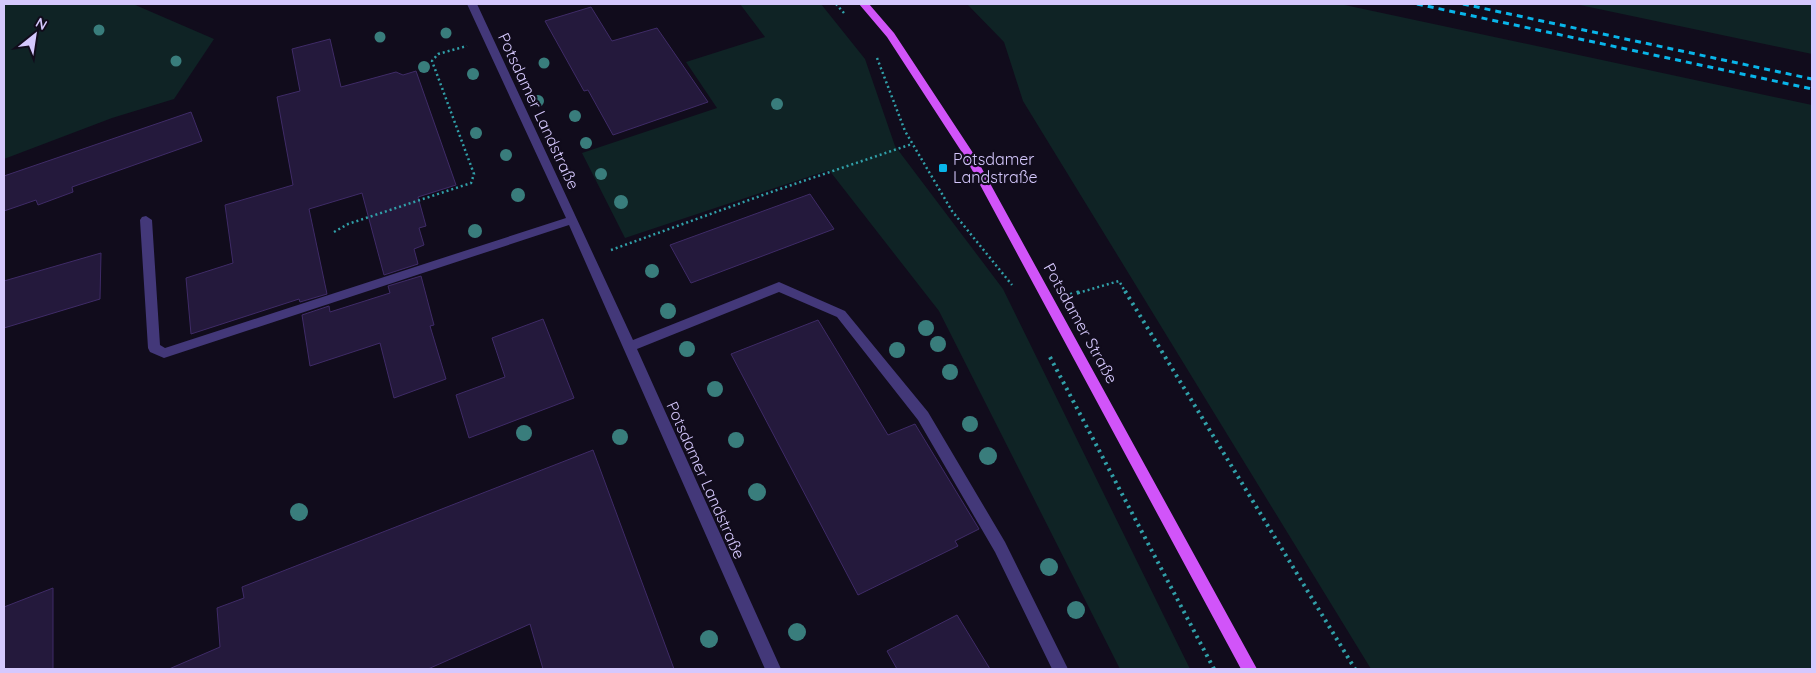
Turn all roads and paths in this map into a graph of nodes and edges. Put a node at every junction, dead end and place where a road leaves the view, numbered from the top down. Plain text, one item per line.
1 (472, 4) edge
2 (836, 4) edge
3 (864, 4) edge
4 (848, 20) dead end
5 (489, 40) junction
6 (872, 51) dead end
7 (912, 144) junction
8 (146, 220) dead end
9 (572, 220) junction
10 (334, 232) dead end
11 (590, 258) junction
12 (1120, 281) dead end
13 (1012, 286) dead end
14 (630, 347) junction
15 (1047, 352) dead end
16 (773, 669) edge
17 (1060, 669) edge
18 (1214, 669) edge
19 (1249, 669) edge
20 (1354, 669) edge

1 - 5 street, Potsdamer Landstraße
2 - 4 path
3 - 19 main road, Potsdamer Straße
5 - 9 street, Potsdamer Landstraße
5 - 10 path
6 - 7 path
7 - 11 path
7 - 13 path
8 - 9 street
9 - 11 street, Potsdamer Landstraße
11 - 14 street, Potsdamer Landstraße
12 - 20 path
14 - 16 street, Potsdamer Landstraße
14 - 17 street
15 - 18 path

